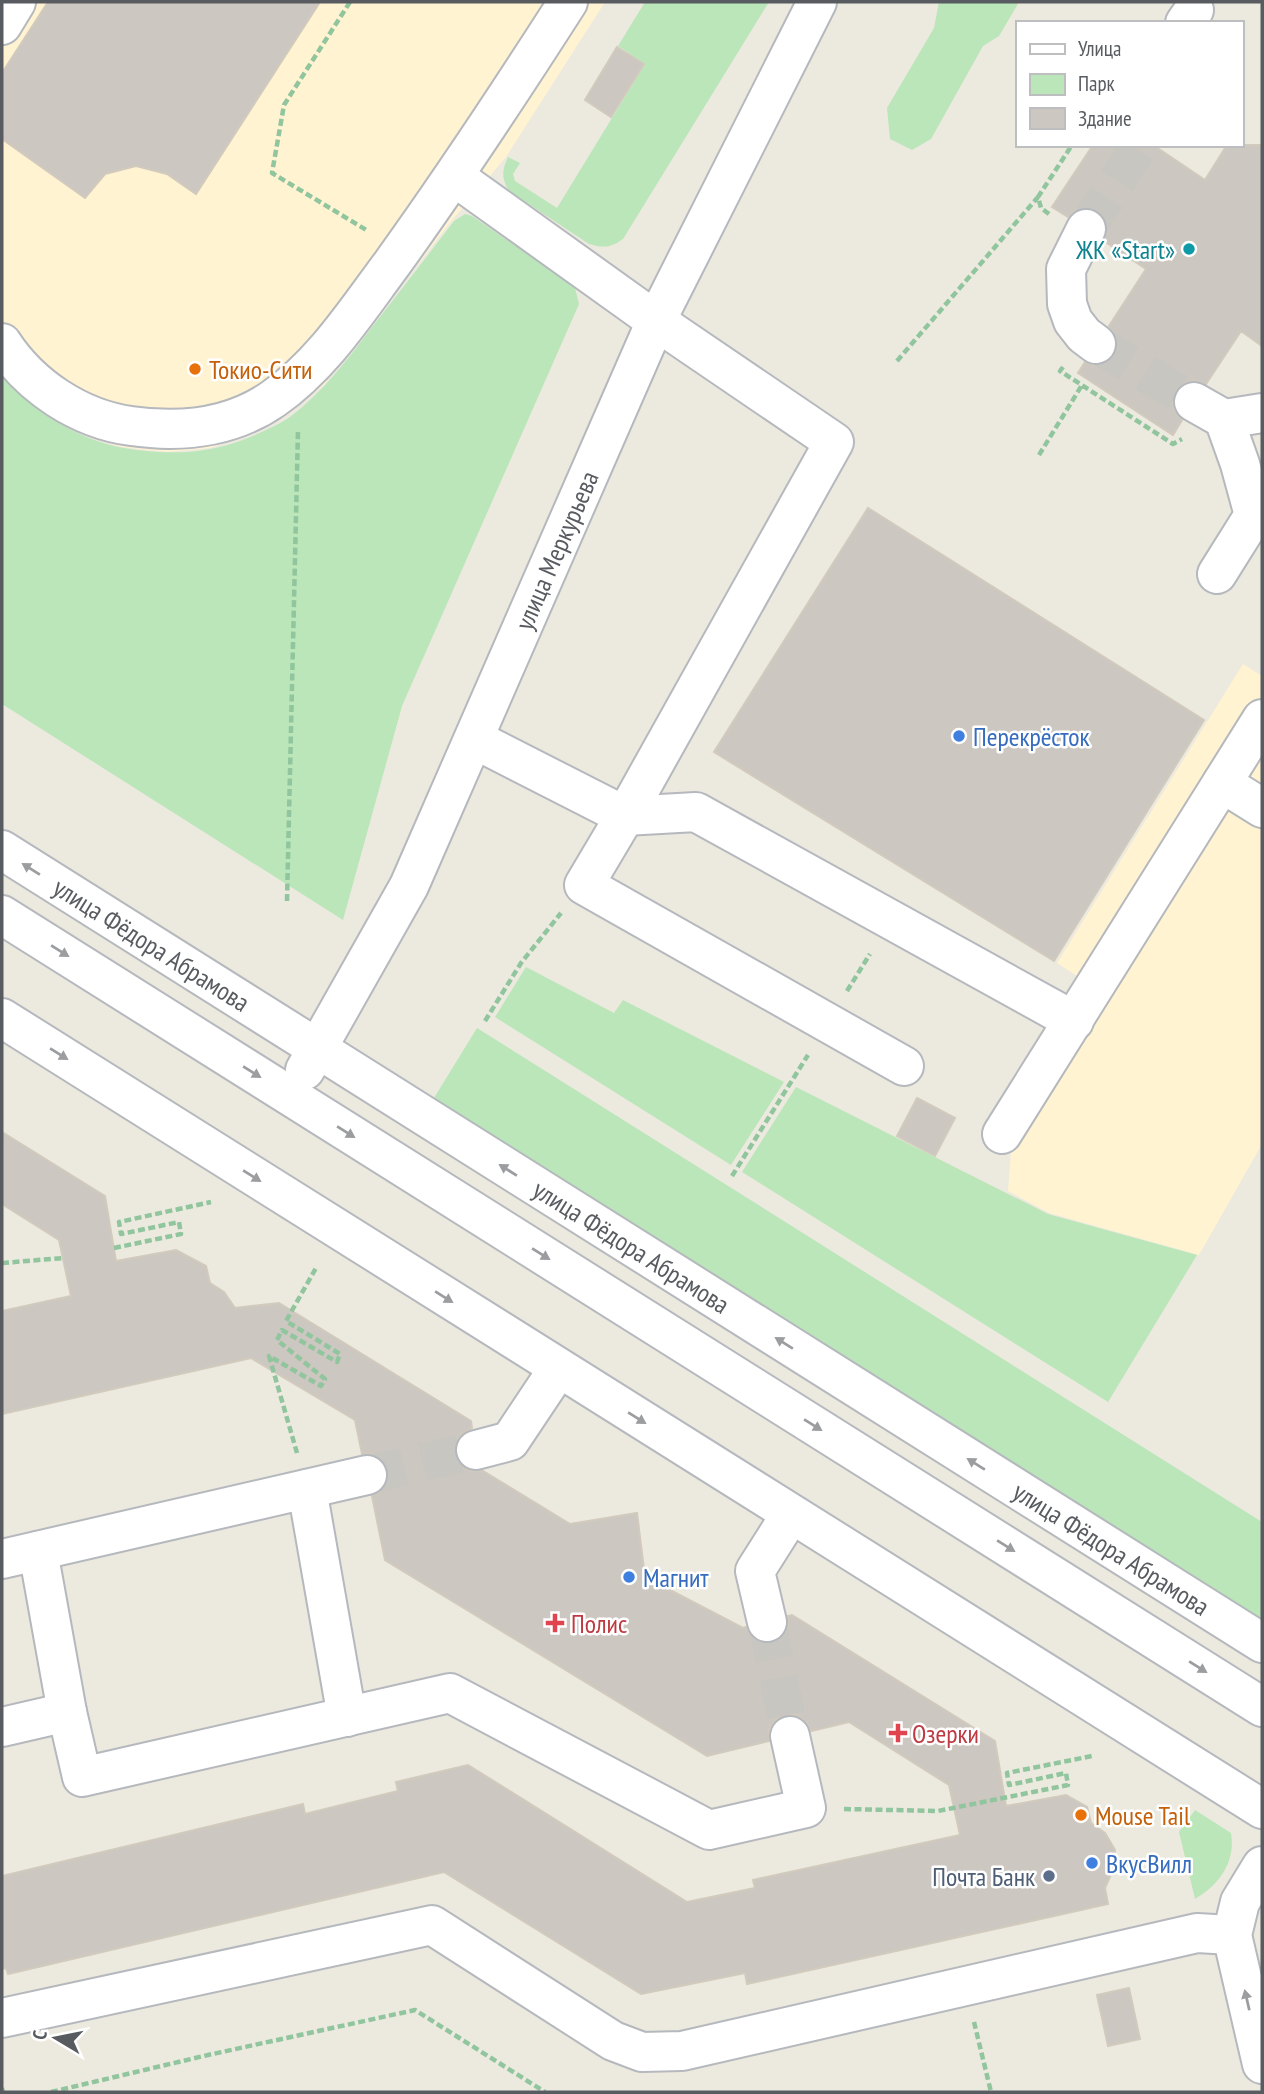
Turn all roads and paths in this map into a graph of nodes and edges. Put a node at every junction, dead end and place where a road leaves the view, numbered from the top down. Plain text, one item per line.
1 (16, 2) edge
2 (350, 2) edge
3 (568, 2) edge
4 (817, 2) edge
5 (2, 25) edge
6 (1071, 147) edge
7 (455, 177) junction
8 (1038, 197) junction
9 (1084, 233) joint
10 (401, 250) junction
11 (656, 321) junction
12 (1090, 340) joint
13 (2, 343) edge
14 (897, 361) dead end
15 (299, 376) junction
16 (1082, 385) junction
17 (1209, 411) junction
18 (1262, 413) edge
19 (1039, 455) dead end
20 (1217, 574) dead end
21 (1262, 719) edge
22 (474, 739) junction
23 (1222, 783) junction
24 (1262, 808) edge
25 (625, 816) junction
26 (2, 850) edge
27 (584, 885) junction
28 (287, 901) dead end
29 (2, 915) edge
30 (2, 1018) edge
31 (485, 1021) dead end
32 (1074, 1021) junction
33 (317, 1050) junction
34 (904, 1066) dead end
35 (289, 1095) junction
36 (782, 1097) dead end
37 (1002, 1134) dead end
38 (732, 1176) dead end
39 (211, 1202) dead end
40 (114, 1248) dead end
41 (63, 1258) dead end
42 (2, 1263) edge
43 (316, 1268) dead end
44 (558, 1369) junction
45 (476, 1450) tunnel mouth
46 (367, 1475) tunnel mouth
47 (307, 1489) junction
48 (790, 1514) junction
49 (38, 1551) junction
50 (2, 1559) edge
51 (767, 1622) tunnel mouth
52 (1262, 1643) edge
53 (1262, 1707) edge
54 (67, 1712) junction
55 (347, 1717) junction
56 (2, 1727) edge
57 (790, 1736) tunnel mouth
58 (1092, 1756) dead end
59 (806, 1808) junction
60 (1262, 1809) edge
61 (1262, 1866) edge
62 (1232, 1935) junction
63 (965, 1986) junction
64 (2, 2018) edge
65 (1262, 2064) edge
66 (51, 2092) edge
67 (545, 2092) edge
68 (991, 2092) edge

1 - 5 street
2 - 10 path
3 - 7 street
4 - 11 street, улица Меркурьева
6 - 8 path
7 - 10 street
7 - 11 street
8 - 9 path
8 - 14 path
9 - 12 street
10 - 15 street
11 - 22 street, улица Меркурьева
11 - 25 street
12 - 16 path
13 - 15 street
15 - 28 path
16 - 17 path
16 - 19 path
17 - 18 street
17 - 20 street
21 - 23 street
22 - 25 street
22 - 33 street, улица Меркурьева
23 - 24 street
23 - 32 street
25 - 27 street
25 - 32 street
33 -> 26 street, улица Фёдора Абрамова
27 - 31 path
27 - 34 street
29 -> 35 street, улица Фёдора Абрамова
30 -> 44 street
32 - 37 street
33 - 35 street, улица Меркурьева
52 -> 33 street, улица Фёдора Абрамова
35 -> 53 street, улица Фёдора Абрамова
36 - 38 path
39 - 40 path
41 - 42 path
43 - 47 path
44 - 45 street
44 -> 48 street
46 - 47 street
47 - 49 street
47 - 55 street
48 - 51 street
48 - 60 street
49 - 50 street
49 - 54 street
54 - 55 street
54 - 56 street
55 - 59 street
57 - 59 street
58 - 59 path
61 - 62 street
62 - 63 street
65 -> 62 street
63 - 64 street
63 - 68 path
66 - 67 path

